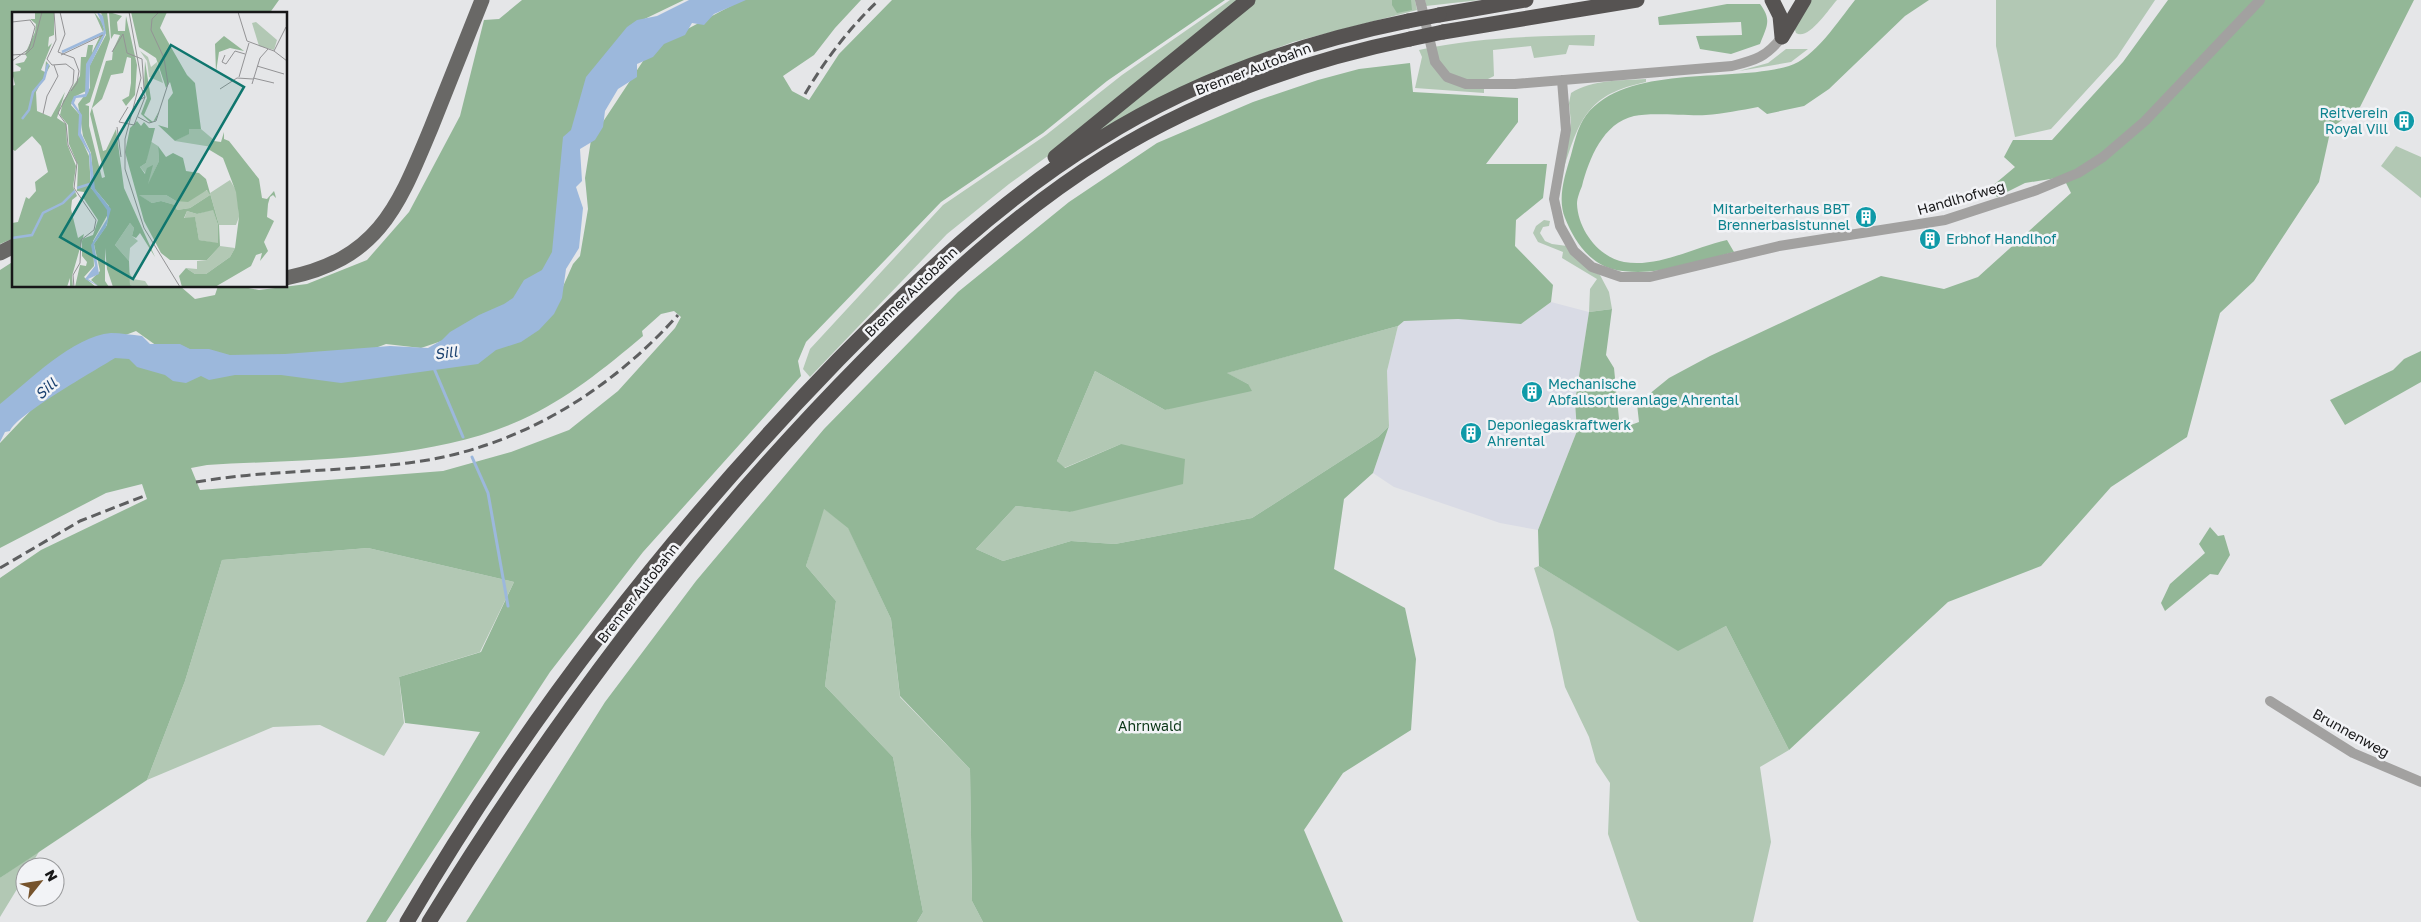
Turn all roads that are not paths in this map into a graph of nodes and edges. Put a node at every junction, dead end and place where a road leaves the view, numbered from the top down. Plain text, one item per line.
1 (482, 0) edge
2 (1248, 0) edge
3 (1420, 0) edge
4 (1526, 0) edge
5 (1637, 0) edge
6 (1772, 0) edge
7 (1804, 0) edge
8 (2260, 0) edge
9 (1782, 37) junction
10 (1562, 80) junction
11 (1016, 196) junction
12 (12, 247) edge
13 (0, 253) edge
14 (288, 277) edge
15 (2270, 701) dead end
16 (2421, 782) edge
17 (407, 922) edge
18 (429, 922) edge

1 - 14 main road
2 - 11 highway
3 - 10 street
4 - 11 highway, Brenner Autobahn, bridge
5 - 18 highway, Brenner Autobahn, bridge
6 - 9 highway
7 - 9 highway
8 - 10 street, Handlhofweg
9 - 10 street
11 - 17 highway, Brenner Autobahn
12 - 13 main road
15 - 16 street, Brunnenweg

